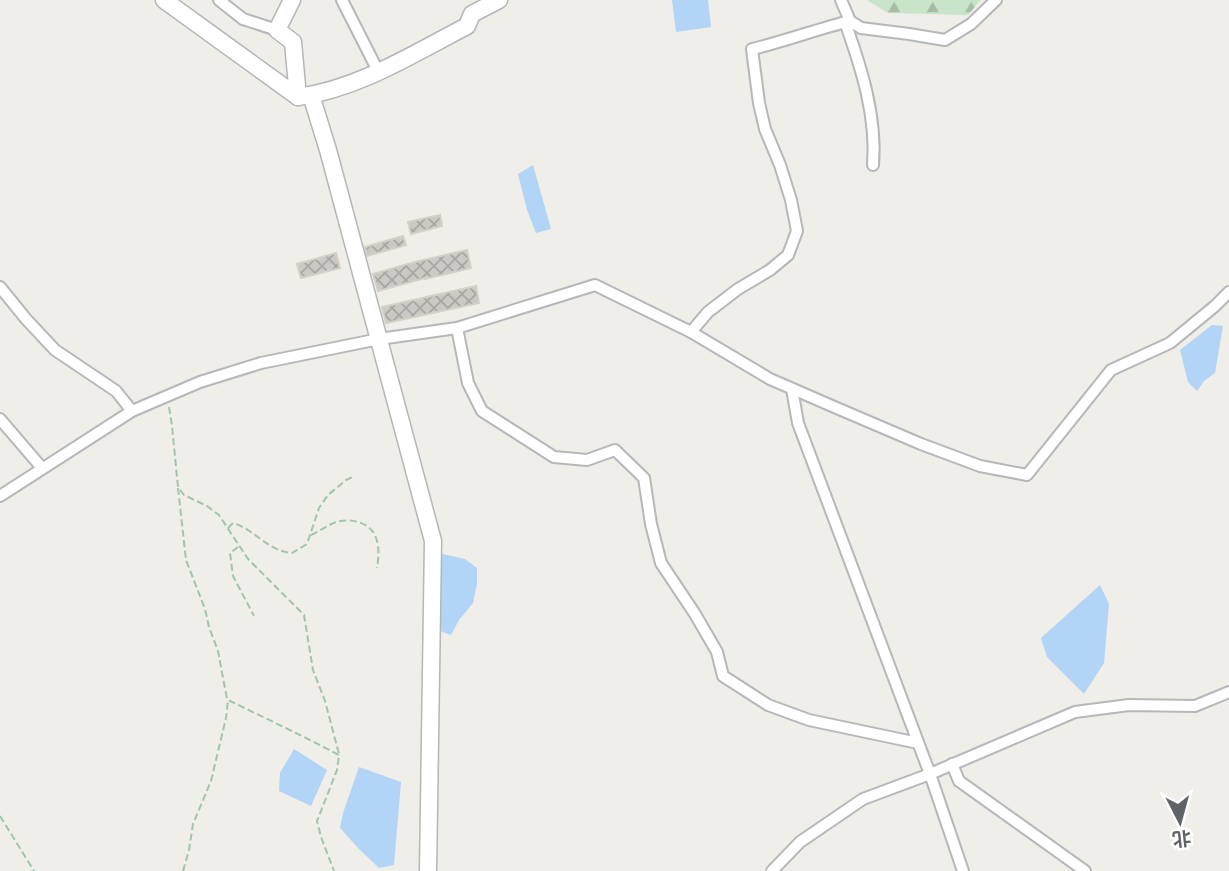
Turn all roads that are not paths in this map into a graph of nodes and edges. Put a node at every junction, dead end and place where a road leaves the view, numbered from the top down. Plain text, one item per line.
1 (164, 0) edge
2 (219, 0) edge
3 (292, 0) edge
4 (342, 0) edge
5 (499, 0) edge
6 (841, 0) edge
7 (996, 0) edge
8 (848, 21) junction
9 (277, 30) junction
10 (378, 71) junction
11 (305, 96) junction
12 (873, 165) dead end
13 (0, 287) edge
14 (1229, 292) edge
15 (457, 328) junction
16 (691, 332) junction
17 (379, 339) junction
18 (792, 389) junction
19 (132, 411) junction
20 (0, 419) edge
21 (42, 468) junction
22 (0, 496) edge
23 (1229, 692) edge
24 (918, 743) junction
25 (952, 764) junction
26 (930, 774) junction
27 (428, 871) edge
28 (772, 871) edge
29 (963, 871) edge
30 (1085, 871) edge

1 - 11 street
2 - 9 street
3 - 9 street
4 - 10 street
5 - 10 street
6 - 8 street
7 - 8 street
8 - 12 street
8 - 16 street
9 - 11 street
10 - 11 street
11 - 17 street
13 - 19 street
14 - 18 street
15 - 16 street
15 - 17 street
15 - 24 street
16 - 18 street
17 - 19 street
17 - 27 street
18 - 24 street
19 - 21 street
20 - 21 street
21 - 22 street
23 - 25 street
24 - 26 street
25 - 26 street
25 - 30 street
26 - 28 street
26 - 29 street

